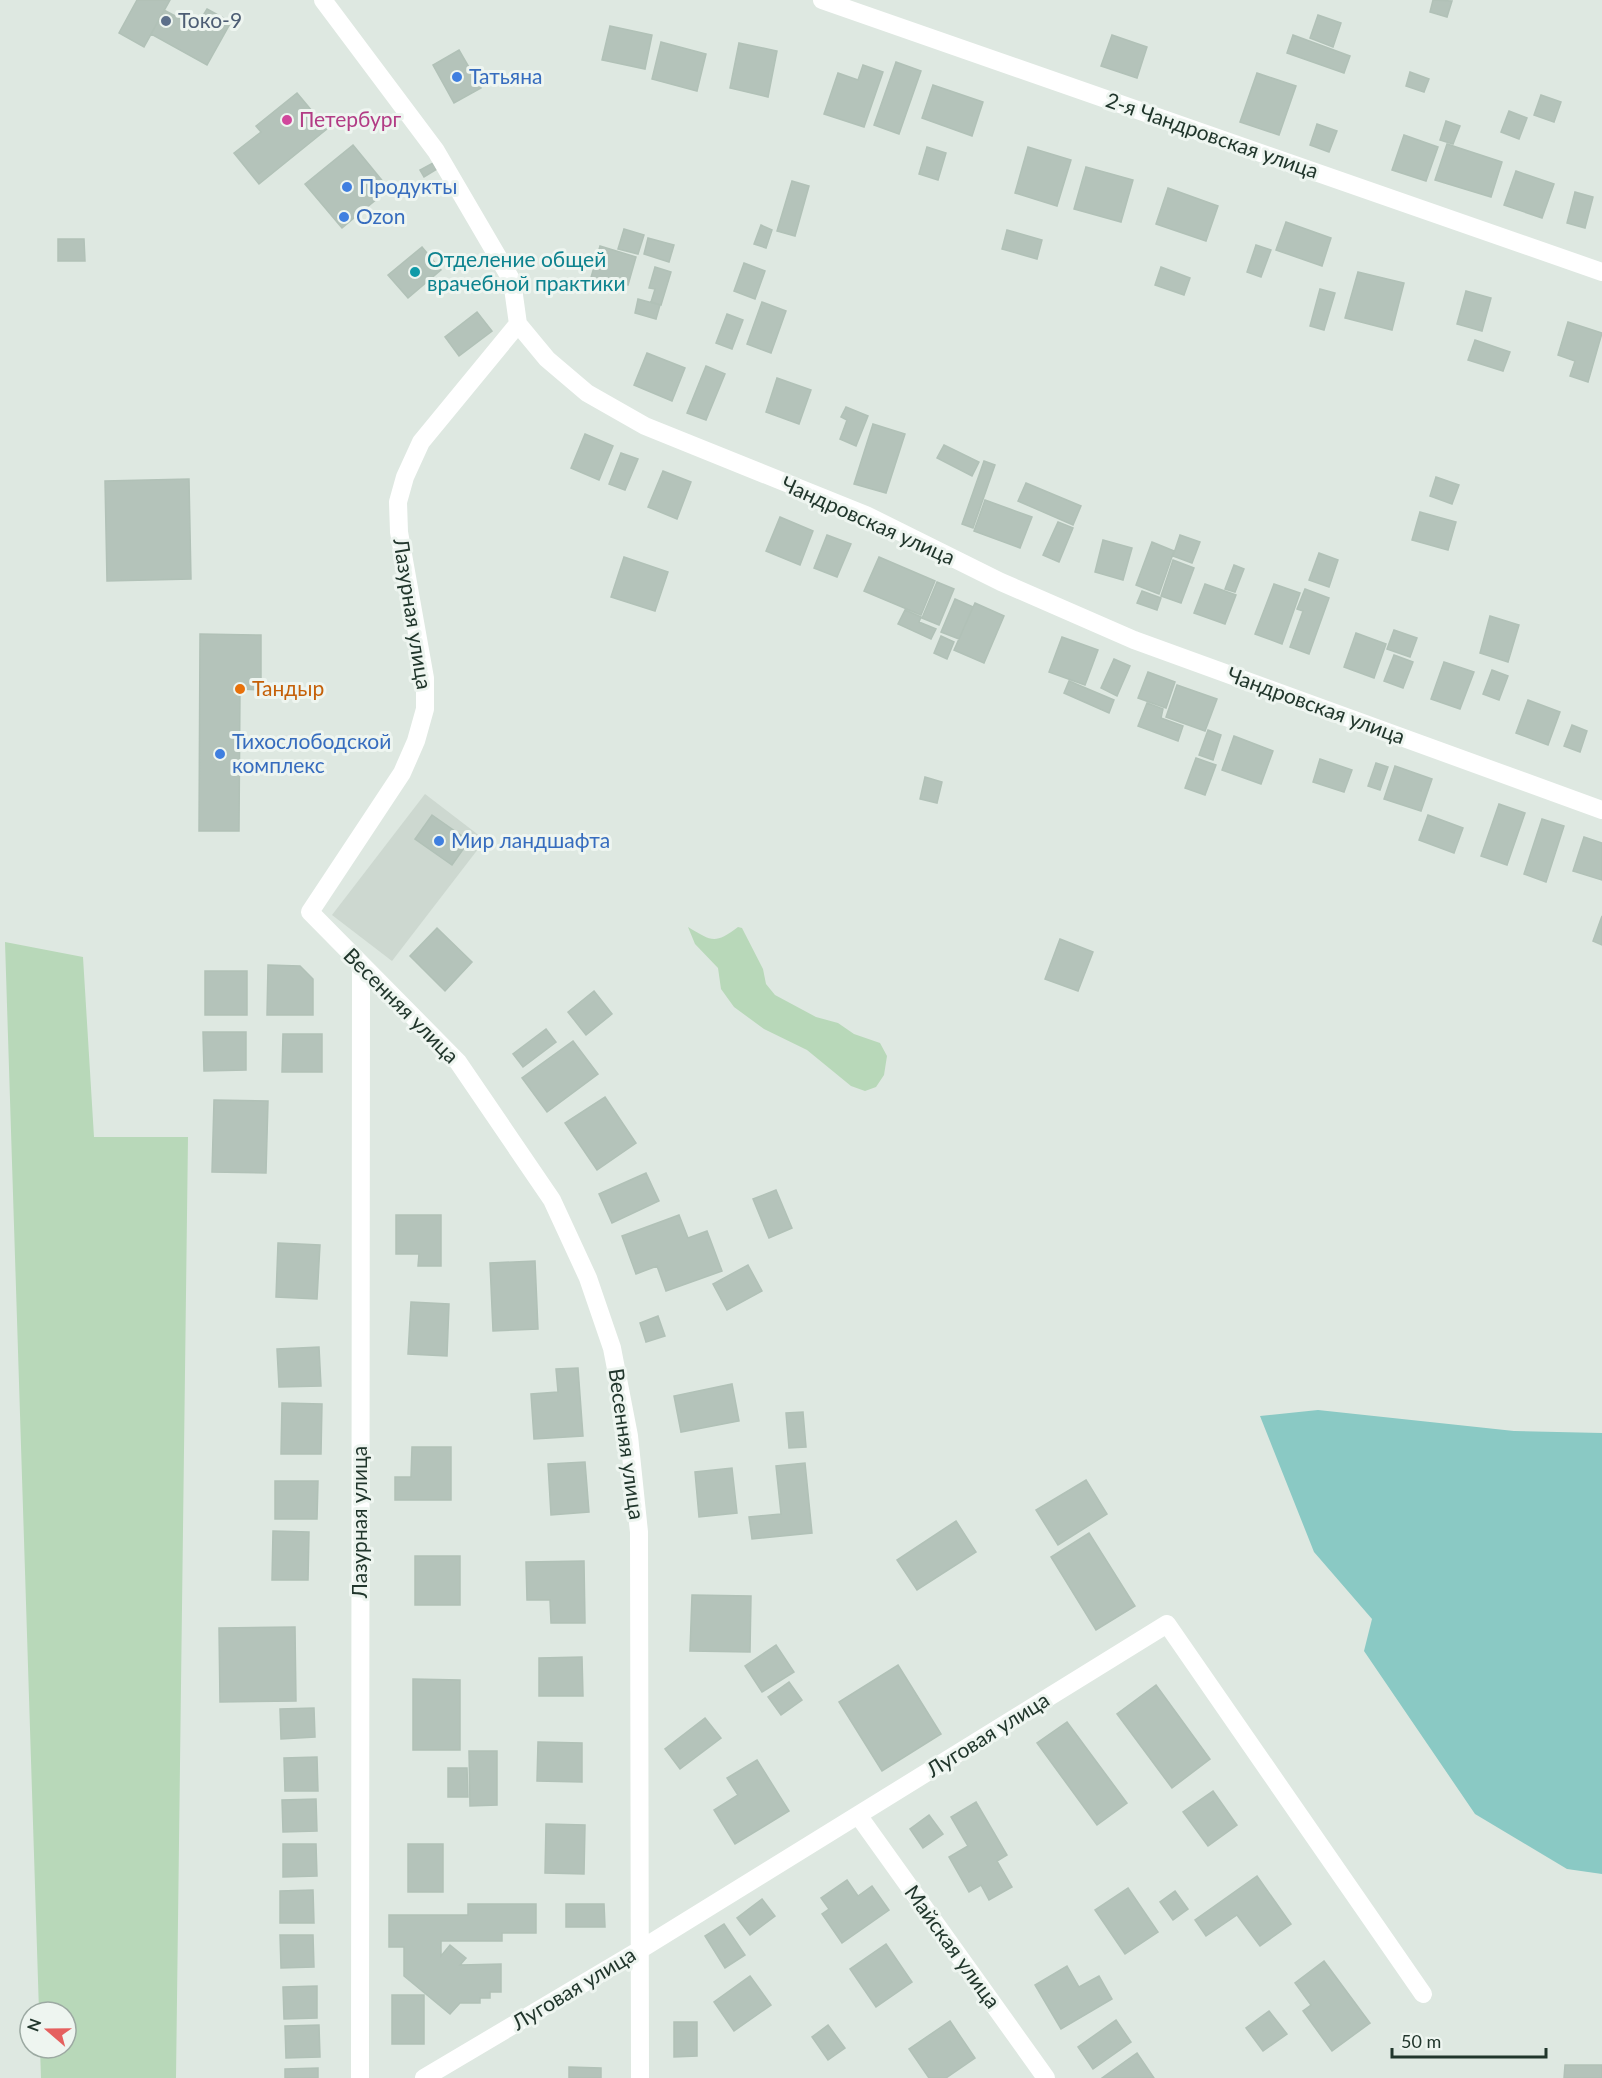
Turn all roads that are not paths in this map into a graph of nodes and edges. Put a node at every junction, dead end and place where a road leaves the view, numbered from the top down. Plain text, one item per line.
1 (322, 0) edge
2 (822, 0) edge
3 (1602, 272) edge
4 (518, 324) junction
5 (1602, 810) edge
6 (310, 912) joint
7 (361, 966) junction
8 (858, 1815) junction
9 (638, 1951) junction
10 (1423, 1994) dead end
11 (360, 2078) edge
12 (424, 2078) edge
13 (640, 2078) edge
14 (1046, 2078) edge

1 - 4 street
2 - 3 street, 2-я Чандровская улица
4 - 5 street, Чандровская улица
4 - 6 street, Лазурная улица
6 - 7 street, Весенняя улица
7 - 9 street, Весенняя улица
7 - 11 street, Лазурная улица
8 - 9 street, Луговая улица
8 - 10 street, Луговая улица
8 - 14 street, Майская улица
9 - 12 street, Луговая улица
9 - 13 street, Весенняя улица

